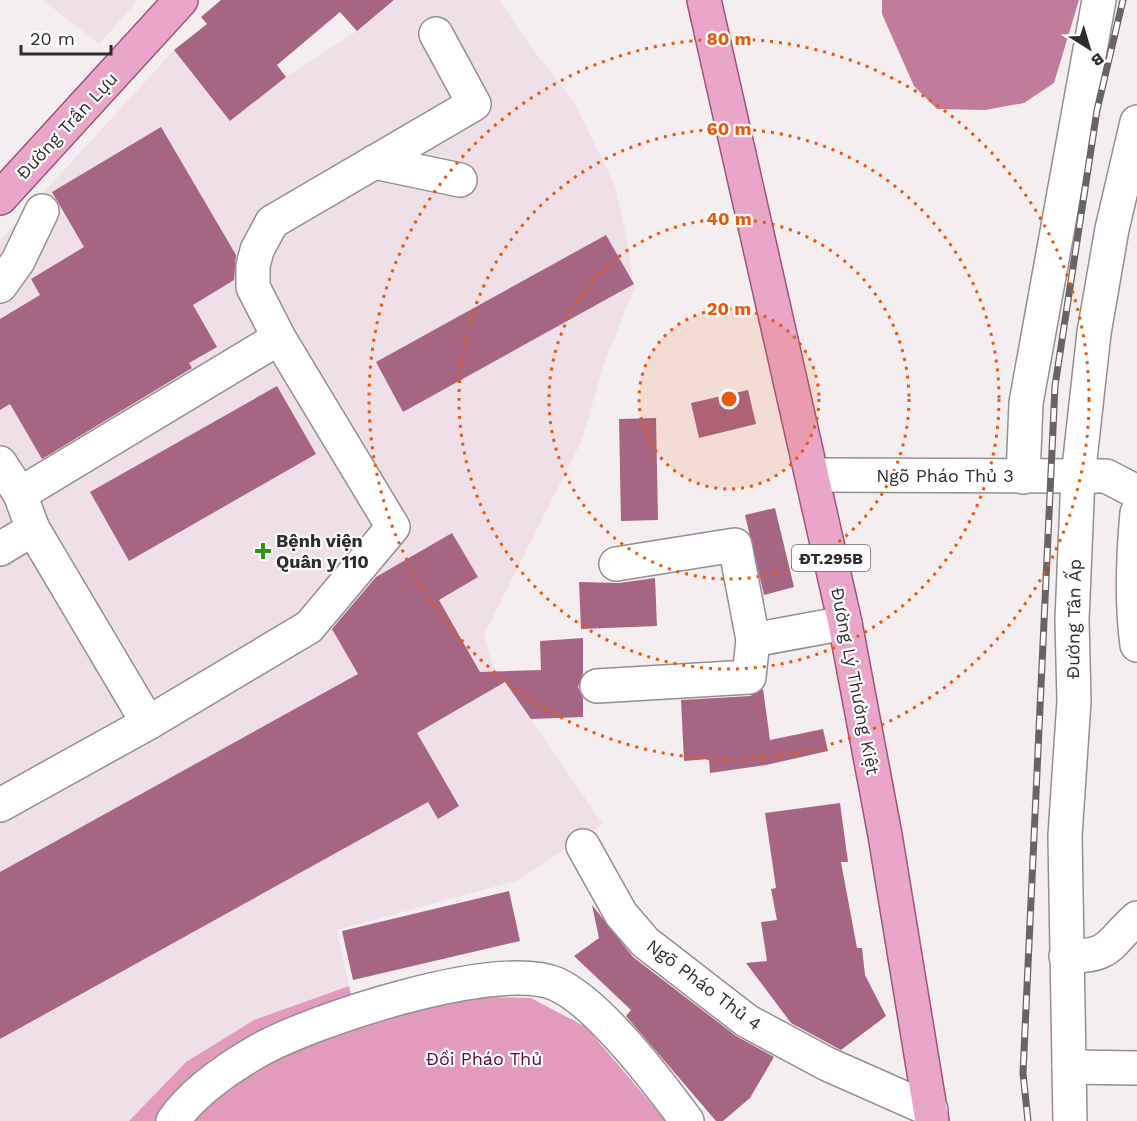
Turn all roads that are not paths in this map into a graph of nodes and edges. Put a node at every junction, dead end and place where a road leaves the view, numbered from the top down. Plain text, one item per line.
1 (181, 0) edge
2 (704, 0) edge
3 (1099, 0) edge
4 (436, 34) dead end
5 (1137, 122) edge
6 (374, 162) junction
7 (460, 180) dead end
8 (0, 198) edge
9 (42, 212) dead end
10 (0, 286) edge
11 (279, 338) junction
12 (0, 463) edge
13 (813, 476) junction
14 (1023, 477) junction
15 (1078, 477) junction
16 (1137, 492) edge
17 (20, 494) junction
18 (1137, 513) edge
19 (33, 530) junction
20 (0, 549) edge
21 (616, 564) dead end
22 (844, 623) junction
23 (753, 640) junction
24 (1137, 645) edge
25 (597, 686) dead end
26 (148, 723) junction
27 (0, 806) edge
28 (583, 846) dead end
29 (1137, 918) edge
30 (1066, 956) junction
31 (1069, 1067) junction
32 (1137, 1068) edge
33 (931, 1116) edge
34 (173, 1121) edge
35 (687, 1121) edge
36 (1070, 1121) edge

1 - 8 main road, Đường Trần Lựu
2 - 13 main road, Đường Lý Thường Kiệt / ĐT.295B
3 - 14 street
4 - 6 street
5 - 15 street, Đường Tân Ấp
6 - 7 street
6 - 11 street
9 - 10 street
11 - 17 street
11 - 26 street
12 - 17 street
13 - 14 street, Ngõ Pháo Thủ 3
13 - 22 main road, Đường Lý Thường Kiệt / ĐT.295B
14 - 15 street, Ngõ Pháo Thủ 3
15 - 16 street, Ngõ Pháo Thủ 3
15 - 30 street, Đường Tân Ấp
17 - 19 street
18 - 24 street
19 - 20 street
19 - 26 street
21 - 23 street
22 - 23 street
22 - 33 main road, Đường Lý Thường Kiệt / ĐT.295B
23 - 25 street
26 - 27 street
28 - 33 street, Ngõ Pháo Thủ 4
29 - 30 street
30 - 31 street, Đường Tân Ấp
31 - 32 street
31 - 36 street, Đường Tân Ấp
34 - 35 street

